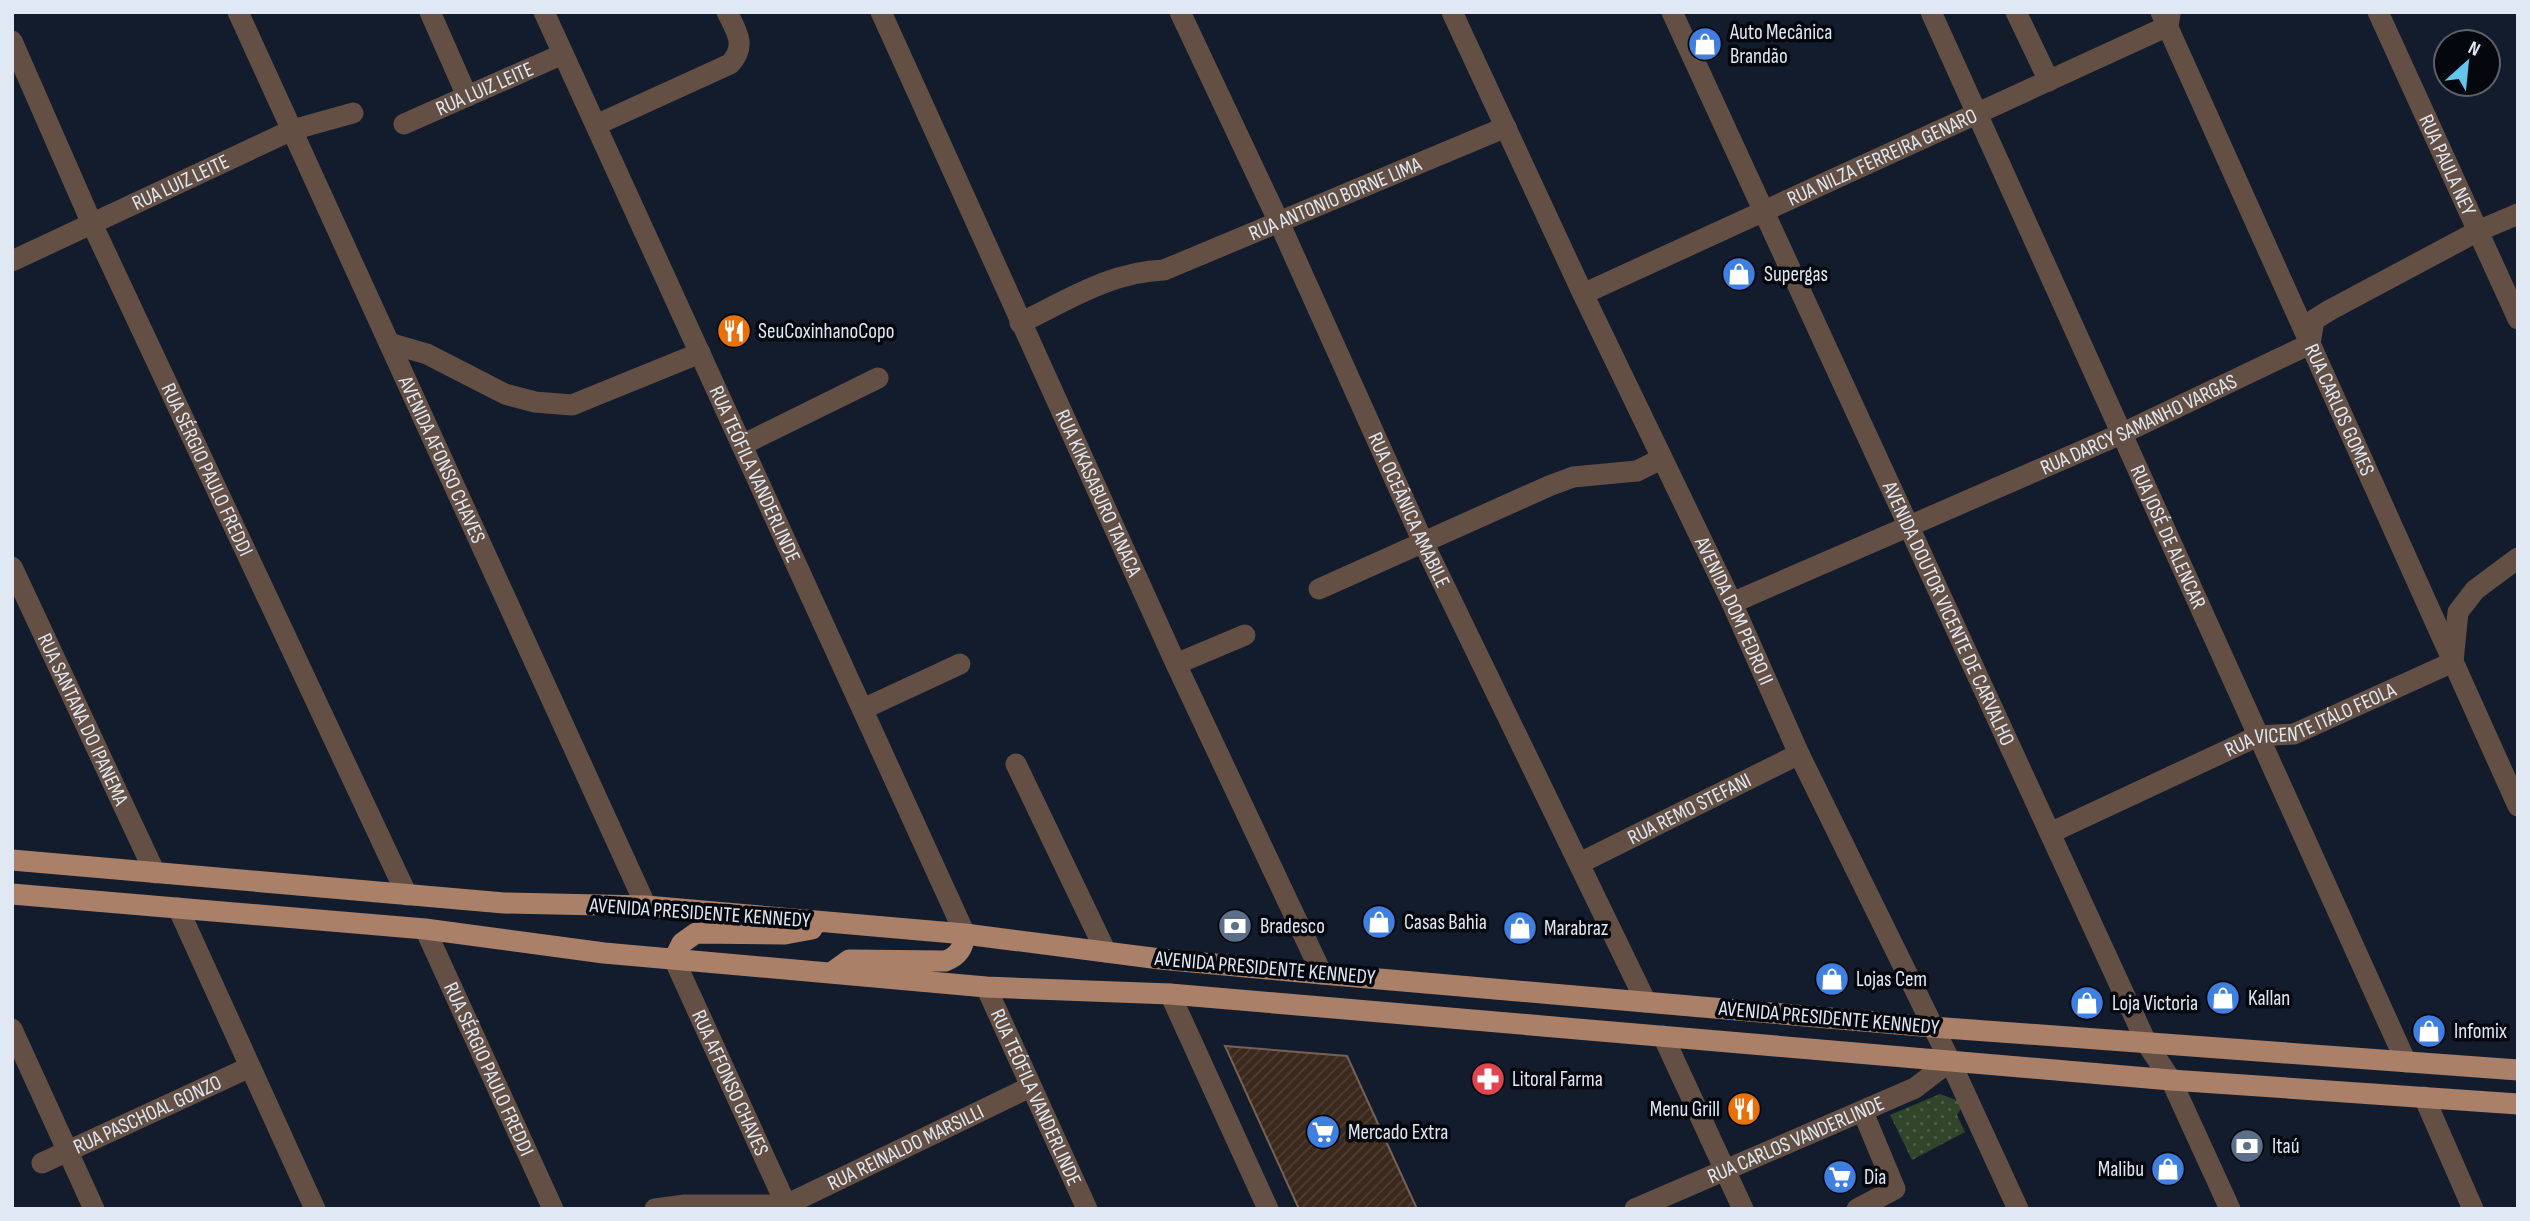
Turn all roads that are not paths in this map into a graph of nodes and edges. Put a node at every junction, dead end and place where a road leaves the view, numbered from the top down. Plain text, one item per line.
1 (238, 12) edge
2 (430, 12) edge
3 (544, 12) edge
4 (727, 12) edge
5 (881, 12) edge
6 (1180, 12) edge
7 (1452, 12) edge
8 (1672, 12) edge
9 (1931, 12) edge
10 (2016, 12) edge
11 (2378, 12) edge
12 (2167, 17) edge
13 (12, 41) edge
14 (563, 54) junction
15 (2049, 81) junction
16 (467, 96) junction
17 (353, 113) dead end
18 (1976, 114) junction
19 (404, 124) dead end
20 (596, 125) junction
21 (1506, 127) junction
22 (292, 131) junction
23 (1763, 211) junction
24 (2518, 214) edge
25 (1278, 220) junction
26 (93, 226) junction
27 (2477, 231) junction
28 (12, 261) edge
29 (1583, 294) junction
30 (2518, 319) edge
31 (1020, 323) junction
32 (389, 343) junction
33 (2310, 344) junction
34 (700, 353) junction
35 (878, 378) dead end
36 (2121, 434) junction
37 (742, 445) junction
38 (1661, 459) junction
39 (1908, 526) junction
40 (1423, 542) junction
41 (2518, 558) edge
42 (12, 567) edge
43 (1319, 589) dead end
44 (1732, 603) junction
45 (1245, 635) dead end
46 (2453, 663) junction
47 (960, 664) dead end
48 (1176, 664) junction
49 (863, 709) junction
50 (2258, 736) junction
51 (1798, 754) junction
52 (1016, 764) dead end
53 (2518, 806) edge
54 (2050, 833) junction
55 (12, 860) edge
56 (1580, 863) junction
57 (155, 873) junction
58 (12, 894) edge
59 (407, 895) junction
60 (646, 906) junction
61 (178, 908) junction
62 (845, 924) junction
63 (425, 929) junction
64 (965, 934) junction
65 (1106, 953) junction
66 (674, 959) junction
67 (831, 973) junction
68 (1322, 974) junction
69 (986, 986) junction
70 (1170, 994) junction
71 (1646, 1002) junction
72 (1932, 1027) junction
73 (12, 1029) edge
74 (1663, 1036) junction
75 (2147, 1044) junction
76 (1950, 1061) junction
77 (2406, 1062) junction
78 (250, 1067) junction
79 (2518, 1070) edge
80 (2171, 1080) junction
81 (1030, 1087) junction
82 (2424, 1097) junction
83 (2518, 1104) edge
84 (1863, 1112) junction
85 (68, 1151) junction
86 (42, 1163) dead end
87 (1724, 1169) junction
88 (787, 1207) edge
89 (94, 1209) edge
90 (315, 1209) edge
91 (553, 1209) edge
92 (655, 1209) edge
93 (1087, 1209) edge
94 (1268, 1209) edge
95 (1635, 1209) edge
96 (1743, 1209) edge
97 (1857, 1209) edge
98 (2018, 1209) edge
99 (2230, 1209) edge
100 (2473, 1209) edge

1 - 22 street, AVENIDA AFONSO CHAVES
2 - 16 street
3 - 14 street, RUA TEÓFILA VANDERLINDE
4 - 20 street
5 - 31 street, RUA KIKASABURO TANACA
6 - 25 street, RUA OCEÂNICA AMABILE
7 - 21 street, AVENIDA DOM PEDRO II
8 - 23 street, AVENIDA DOUTOR VICENTE DE CARVALHO
9 - 18 street, RUA JOSÉ DE ALENCAR
10 - 15 street
11 - 27 street, RUA PAULA NEY
12 - 15 street, RUA NILZA FERREIRA GENARO
12 - 33 street, RUA CARLOS GOMES
13 - 26 street, RUA SÉRGIO PAULO FREDDI
14 - 16 street, RUA LUIZ LEITE
14 - 20 street, RUA TEÓFILA VANDERLINDE
15 - 18 street, RUA NILZA FERREIRA GENARO
16 - 19 street, RUA LUIZ LEITE
17 - 22 street, RUA LUIZ LEITE
18 - 23 street, RUA NILZA FERREIRA GENARO
18 - 36 street, RUA JOSÉ DE ALENCAR
20 - 34 street, RUA TEÓFILA VANDERLINDE
21 - 25 street, RUA ANTONIO BORNE LIMA
21 - 29 street, AVENIDA DOM PEDRO II
22 - 26 street, RUA LUIZ LEITE
22 - 32 street, AVENIDA AFONSO CHAVES
23 - 29 street, RUA NILZA FERREIRA GENARO
23 - 39 street, AVENIDA DOUTOR VICENTE DE CARVALHO
24 - 27 street
25 - 31 street, RUA ANTONIO BORNE LIMA
25 - 40 street, RUA OCEÂNICA AMABILE
26 - 28 street, RUA LUIZ LEITE
26 - 59 street, RUA SÉRGIO PAULO FREDDI
27 - 30 street, RUA PAULA NEY
27 - 33 street
29 - 38 street, AVENIDA DOM PEDRO II
31 - 48 street, RUA KIKASABURO TANACA
32 - 34 street
32 - 60 street, AVENIDA AFONSO CHAVES
33 - 36 street, RUA DARCY SAMANHO VARGAS
33 - 46 street, RUA CARLOS GOMES
34 - 37 street, RUA TEÓFILA VANDERLINDE
35 - 37 street
36 - 39 street, RUA DARCY SAMANHO VARGAS
36 - 50 street, RUA JOSÉ DE ALENCAR
37 - 49 street, RUA TEÓFILA VANDERLINDE
38 - 40 street
38 - 44 street, AVENIDA DOM PEDRO II
39 - 44 street, RUA DARCY SAMANHO VARGAS
39 - 54 street, AVENIDA DOUTOR VICENTE DE CARVALHO
40 - 43 street
40 - 56 street, RUA OCEÂNICA AMABILE
41 - 46 street
42 - 57 street, RUA SANTANA DO IPANEMA
44 - 51 street, AVENIDA DOM PEDRO II
45 - 48 street
46 - 50 street, RUA VICENTE ITÁLO FEOLA
46 - 53 street, RUA CARLOS GOMES
47 - 49 street
48 - 68 street, RUA KIKASABURO TANACA
49 - 64 street, RUA TEÓFILA VANDERLINDE
50 - 54 street, RUA VICENTE ITÁLO FEOLA
50 - 77 street, RUA JOSÉ DE ALENCAR
51 - 56 street, RUA REMO STEFANI
51 - 72 street, AVENIDA DOM PEDRO II
52 - 65 street
54 - 75 street, AVENIDA DOUTOR VICENTE DE CARVALHO
55 - 57 main road, AVENIDA PRESIDENTE KENNEDY
56 - 71 street, RUA OCEÂNICA AMABILE
57 - 59 main road, AVENIDA PRESIDENTE KENNEDY
58 - 61 main road, AVENIDA PRESIDENTE KENNEDY
59 - 60 main road, AVENIDA PRESIDENTE KENNEDY
60 - 62 main road, AVENIDA PRESIDENTE KENNEDY
61 - 63 main road, AVENIDA PRESIDENTE KENNEDY
61 - 78 street
62 - 64 main road, AVENIDA PRESIDENTE KENNEDY
62 - 66 main road
63 - 66 main road, AVENIDA PRESIDENTE KENNEDY
63 - 91 street, RUA SÉRGIO PAULO FREDDI
64 - 65 main road, AVENIDA PRESIDENTE KENNEDY
64 - 67 main road
65 - 68 main road, AVENIDA PRESIDENTE KENNEDY
66 - 67 main road, AVENIDA PRESIDENTE KENNEDY
66 - 88 street, RUA AFFONSO CHAVES
67 - 69 main road, AVENIDA PRESIDENTE KENNEDY
68 - 71 main road, AVENIDA PRESIDENTE KENNEDY
69 - 70 main road, AVENIDA PRESIDENTE KENNEDY
69 - 81 street, RUA TEÓFILA VANDERLINDE
70 - 74 main road, AVENIDA PRESIDENTE KENNEDY
70 - 94 street
71 - 72 main road, AVENIDA PRESIDENTE KENNEDY
72 - 75 main road, AVENIDA PRESIDENTE KENNEDY
72 - 76 street, AVENIDA DOM PEDRO II
73 - 85 street
74 - 76 main road, AVENIDA PRESIDENTE KENNEDY
74 - 87 street
75 - 77 main road, AVENIDA PRESIDENTE KENNEDY
75 - 80 street, AVENIDA DOUTOR VICENTE DE CARVALHO
76 - 80 main road, AVENIDA PRESIDENTE KENNEDY
76 - 84 street, RUA CARLOS VANDERLINDE
76 - 98 street, AVENIDA DOM PEDRO II
77 - 79 main road, AVENIDA PRESIDENTE KENNEDY
78 - 85 street, RUA PASCHOAL GONZO
78 - 90 street
80 - 82 main road, AVENIDA PRESIDENTE KENNEDY
80 - 99 street, AVENIDA DOUTOR VICENTE DE CARVALHO
81 - 88 street, RUA REINALDO MARSILLI
81 - 93 street, RUA TEÓFILA VANDERLINDE
82 - 83 main road, AVENIDA PRESIDENTE KENNEDY
82 - 100 street
84 - 87 street, RUA CARLOS VANDERLINDE
84 - 97 street
85 - 86 street, RUA PASCHOAL GONZO
85 - 89 street
87 - 95 street, RUA CARLOS VANDERLINDE
87 - 96 street
88 - 92 street, RUA REINALDO MARSILLI

